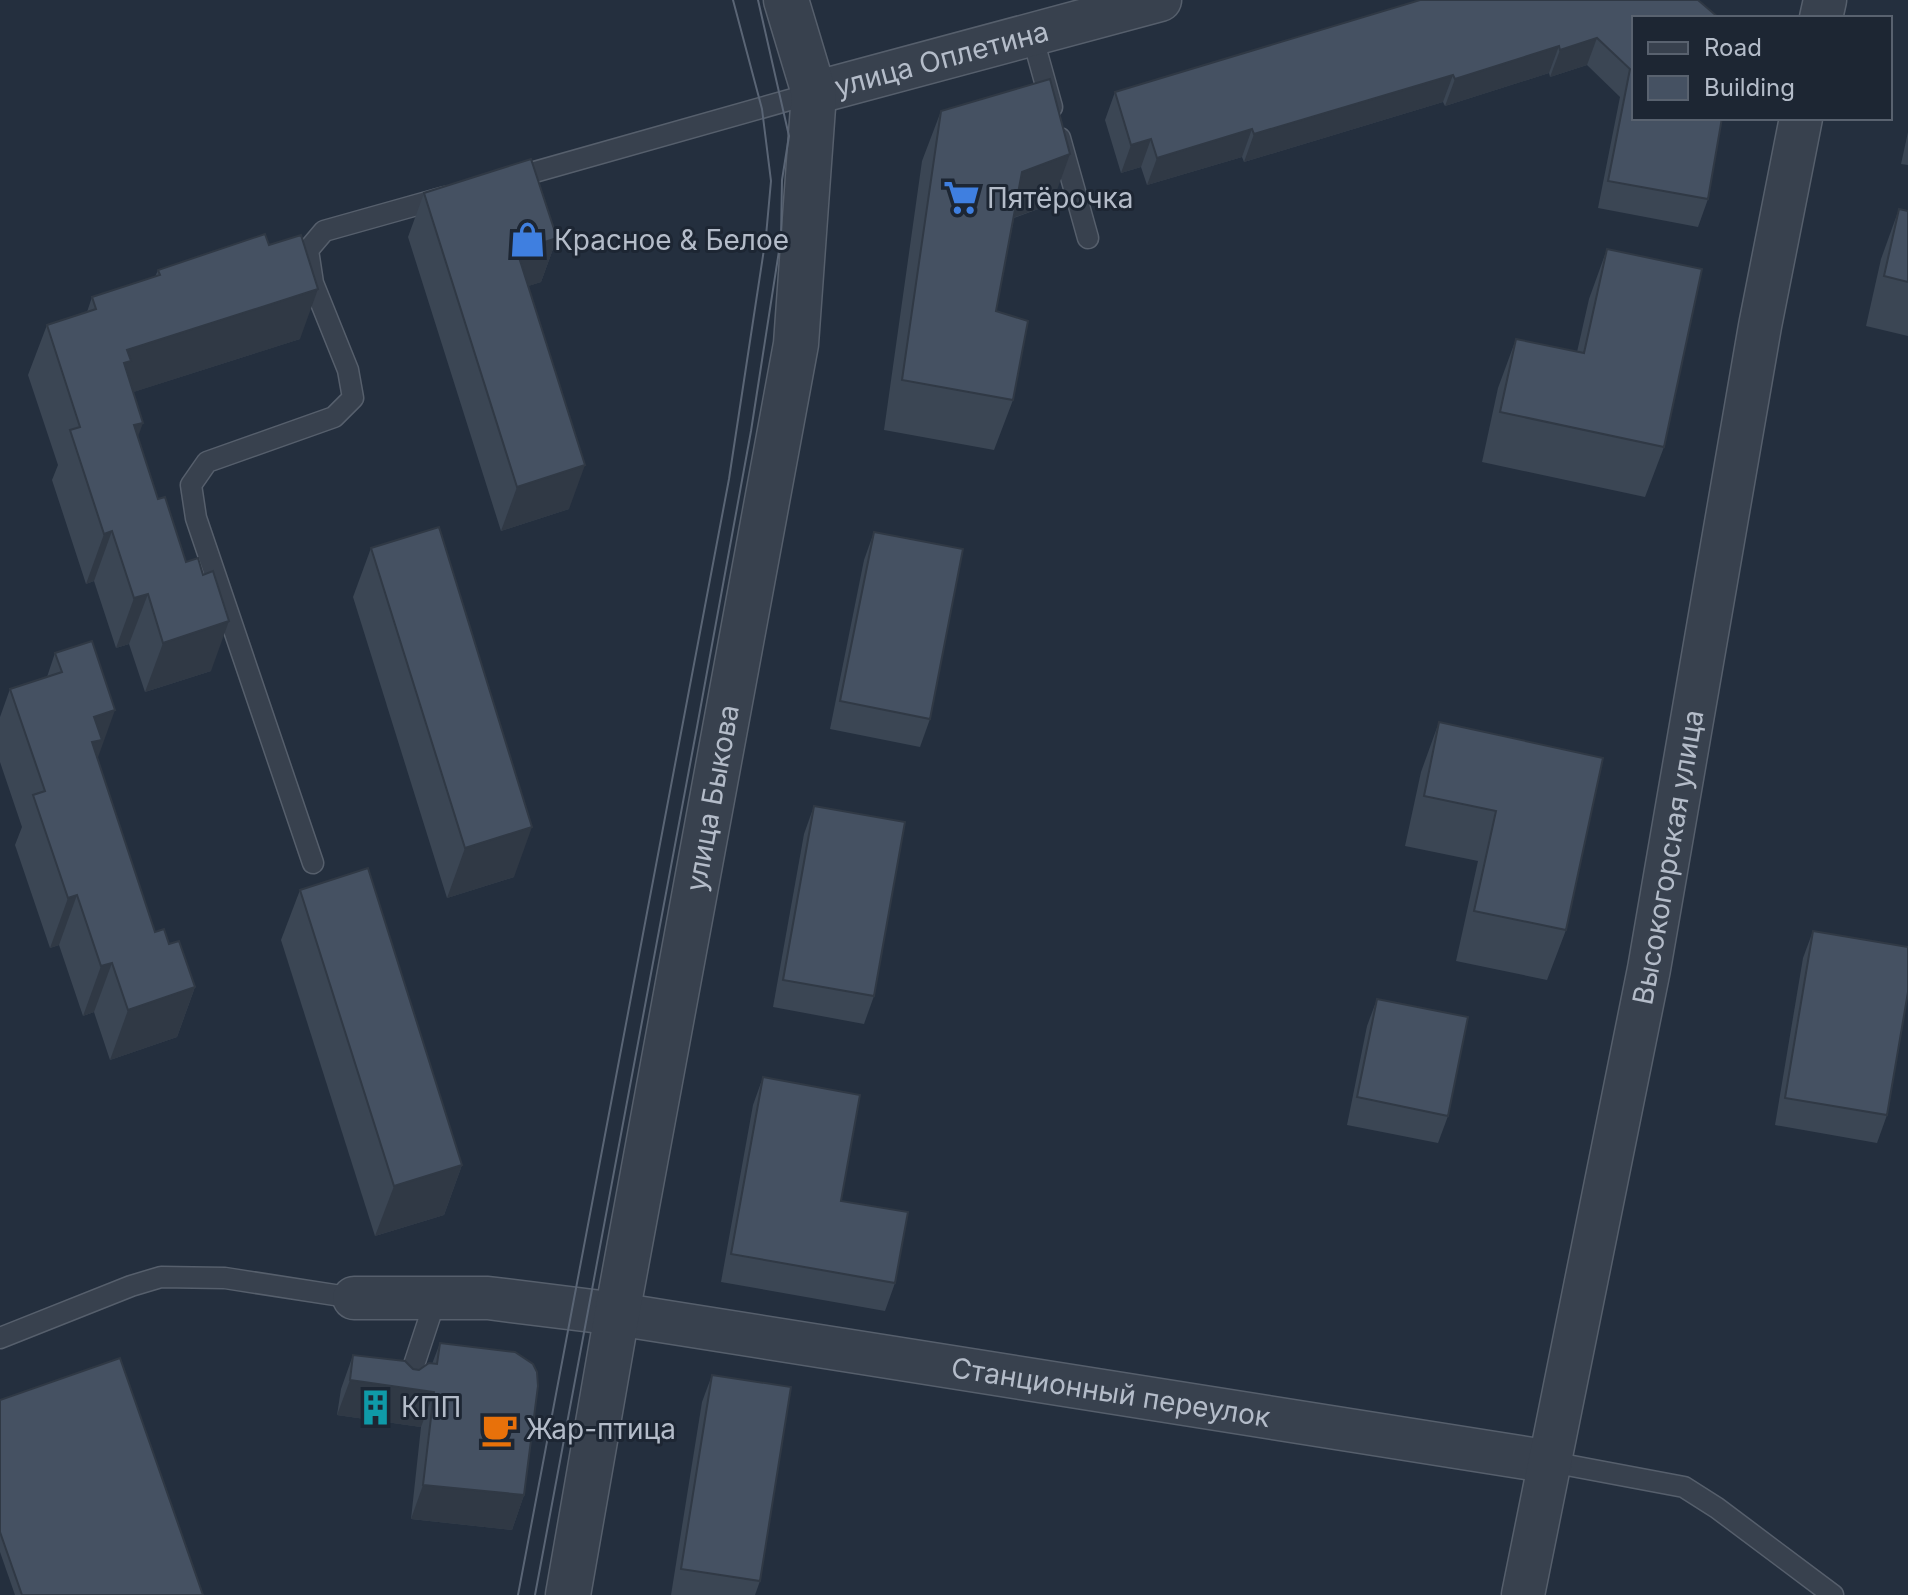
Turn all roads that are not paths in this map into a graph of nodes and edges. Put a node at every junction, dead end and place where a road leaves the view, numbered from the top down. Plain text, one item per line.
1 (786, 0) edge
2 (1160, 0) edge
3 (1032, 35) junction
4 (814, 93) junction
5 (1801, 120) edge
6 (491, 185) edge
7 (460, 193) edge
8 (1088, 238) dead end
9 (313, 863) dead end
10 (354, 1298) joint
11 (436, 1298) junction
12 (617, 1314) junction
13 (0, 1338) edge
14 (405, 1392) edge
15 (1551, 1462) junction
16 (568, 1595) edge
17 (1523, 1595) edge
18 (1833, 1595) edge

1 - 4 street, улица Быкова
2 - 3 street, улица Оплетина
3 - 4 street, улица Оплетина
3 - 8 lane
4 - 6 lane
4 - 12 street, улица Быкова
5 - 15 street, Высокогорская улица
7 - 9 lane
10 - 11 street, Станционный переулок
10 - 13 lane
11 - 12 street, Станционный переулок
11 - 14 lane
12 - 15 street, Станционный переулок
12 - 16 street, улица Быкова
15 - 17 street, Высокогорская улица
15 - 18 lane, Станционный переулок

